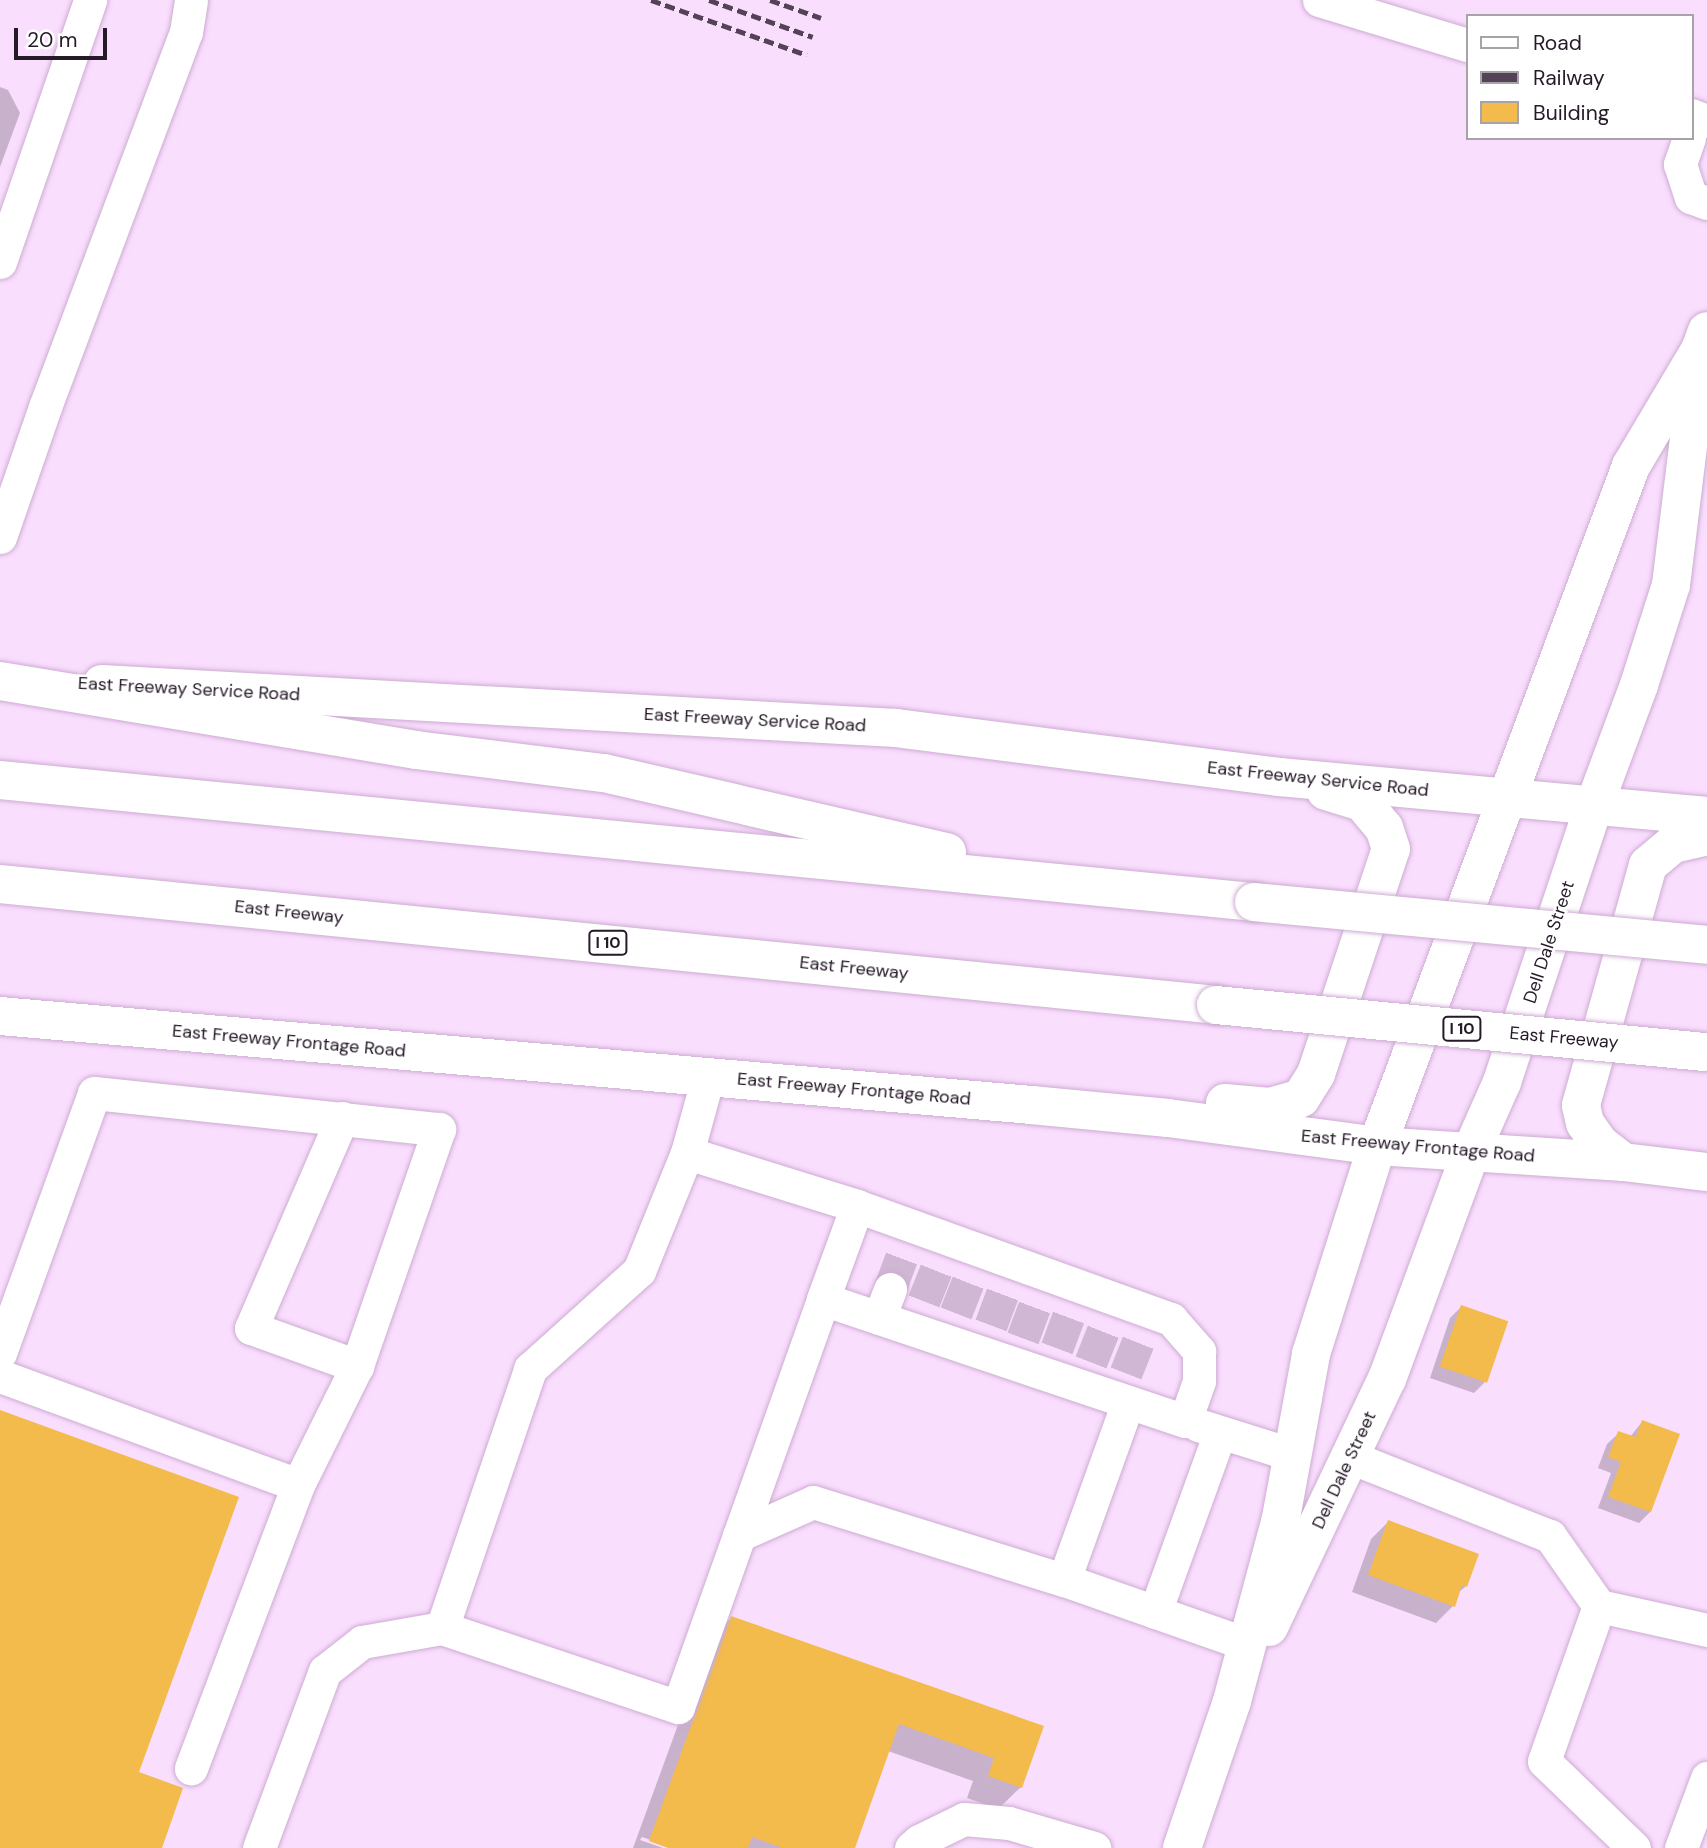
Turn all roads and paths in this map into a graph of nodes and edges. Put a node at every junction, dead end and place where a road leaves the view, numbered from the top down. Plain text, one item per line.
1 (90, 0) edge
2 (191, 0) edge
3 (1319, 0) edge
4 (1466, 45) edge
5 (1689, 140) edge
6 (1707, 203) edge
7 (0, 262) edge
8 (1703, 341) edge
9 (1698, 438) edge
10 (0, 537) edge
11 (0, 680) edge
12 (1279, 777) junction
13 (0, 780) edge
14 (1506, 797) junction
15 (1594, 806) junction
16 (1707, 816) edge
17 (1707, 836) edge
18 (0, 884) edge
19 (1106, 888) junction
20 (1707, 945) edge
21 (0, 1016) edge
22 (1707, 1052) edge
23 (708, 1077) junction
24 (1031, 1105) junction
25 (342, 1118) junction
26 (1377, 1146) junction
27 (1471, 1152) junction
28 (687, 1153) junction
29 (1623, 1162) junction
30 (1707, 1172) edge
31 (857, 1206) junction
32 (823, 1299) junction
33 (0, 1353) edge
34 (357, 1366) junction
35 (0, 1376) edge
36 (1124, 1391) junction
37 (1185, 1422) junction
38 (1220, 1432) junction
39 (1293, 1455) junction
40 (1350, 1457) junction
41 (298, 1485) junction
42 (739, 1535) junction
43 (1064, 1580) junction
44 (1599, 1606) junction
45 (1155, 1612) junction
46 (442, 1628) junction
47 (1707, 1630) edge
48 (1247, 1644) junction
49 (1232, 1701) junction
50 (191, 1768) dead end
51 (1707, 1778) edge
52 (259, 1848) edge
53 (911, 1848) edge
54 (1094, 1848) edge
55 (1182, 1848) edge
56 (1634, 1848) edge
57 (1681, 1848) edge

1 - 7 street
2 - 10 street
3 - 4 street
5 - 6 street
8 - 9 main road, Dell Dale Street
8 - 14 main road, Dell Dale Street
9 - 15 main road, Dell Dale Street
11 - 12 main road, East Freeway Service Road
11 - 19 main road
12 - 14 main road, East Freeway Service Road
12 - 24 main road
13 - 19 main road
14 - 15 main road
14 - 26 main road, Dell Dale Street
15 - 16 main road
15 - 27 main road, Dell Dale Street
17 - 29 main road
18 - 22 main road, East Freeway / I 10, bridge
19 - 20 main road, bridge
21 - 23 main road, East Freeway Frontage Road
23 - 24 main road, East Freeway Frontage Road
23 - 28 street
24 - 26 main road, East Freeway Frontage Road
25 - 33 street
25 - 34 street
25 - 34 street
26 - 27 main road, East Freeway Frontage Road
26 - 39 main road, Dell Dale Street
27 - 29 main road, East Freeway Frontage Road
27 - 40 main road, Dell Dale Street
28 - 31 street
28 - 46 street
29 - 30 main road, East Freeway Frontage Road
31 - 32 street
31 - 37 street
32 - 36 street
32 - 42 street
34 - 41 street
35 - 41 street
36 - 37 street
36 - 43 street
37 - 38 street
38 - 39 street
38 - 45 street
39 - 48 main road, Dell Dale Street
40 - 44 street
40 - 49 main road, Dell Dale Street
41 - 50 street
42 - 43 street
42 - 46 street
43 - 45 street
44 - 47 street
44 - 56 street
45 - 48 street
46 - 52 street
48 - 49 main road, Dell Dale Street
49 - 55 main road, Dell Dale Street
51 - 57 street
53 - 54 street

